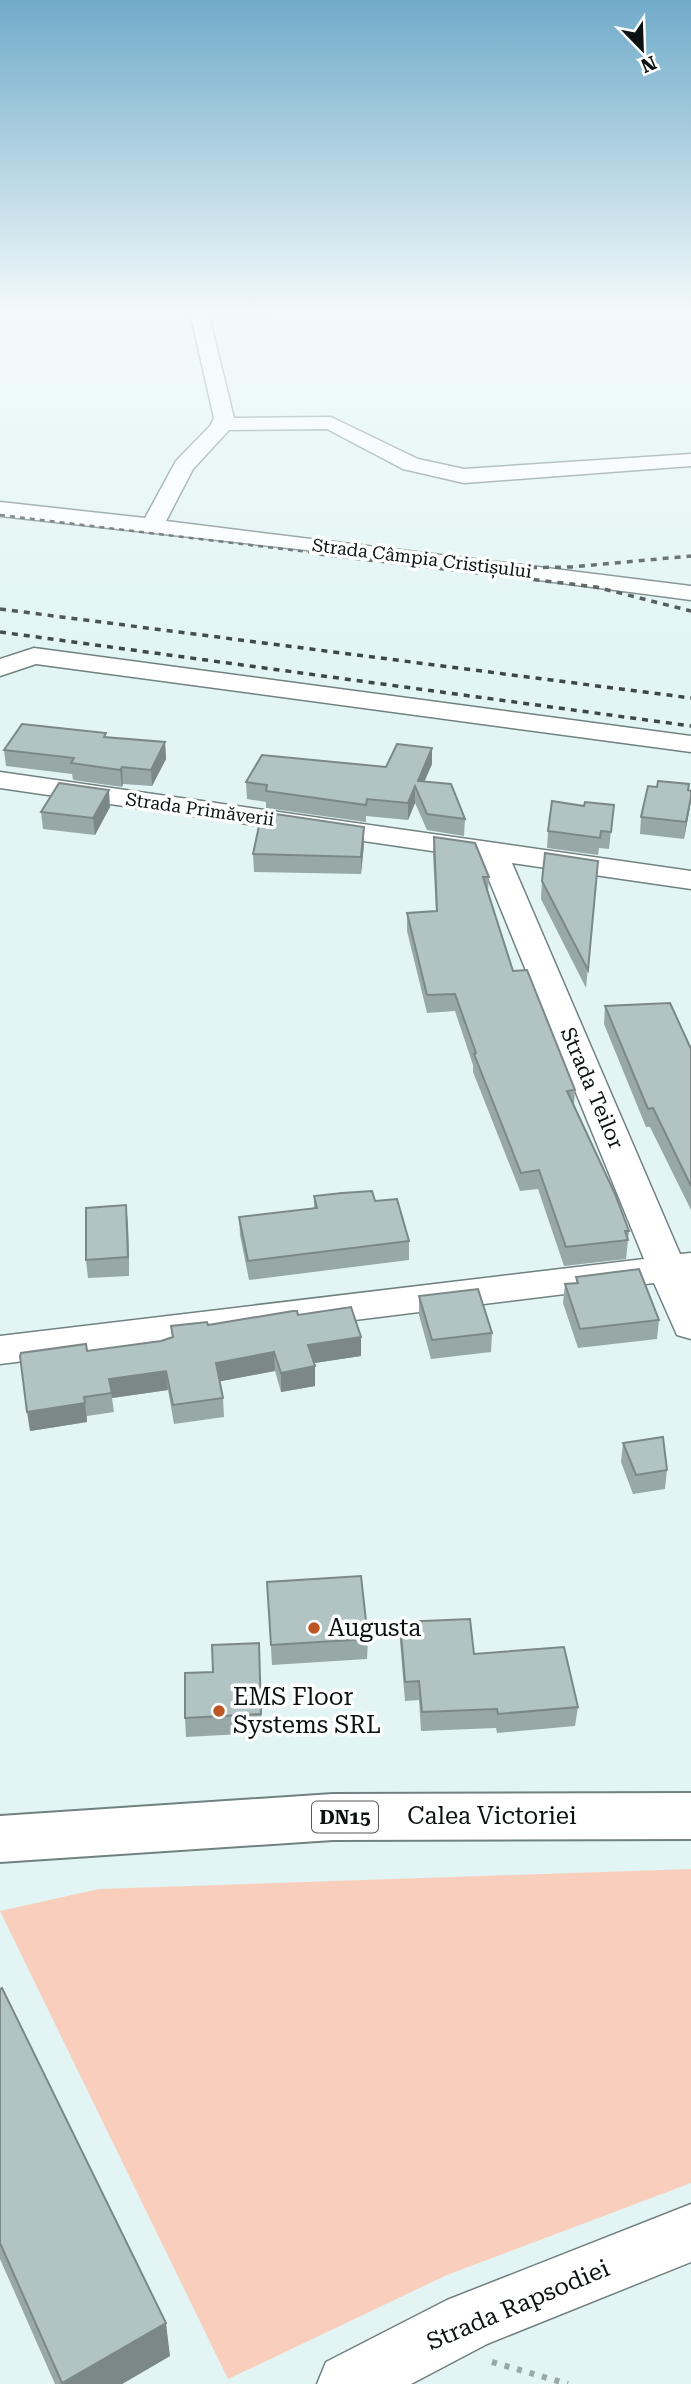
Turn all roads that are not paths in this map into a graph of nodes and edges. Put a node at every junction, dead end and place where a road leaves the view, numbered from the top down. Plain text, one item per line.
1 (303, 423) edge
2 (331, 423) edge
3 (222, 424) joint
4 (691, 460) edge
5 (0, 509) edge
6 (152, 526) junction
7 (691, 593) edge
8 (0, 668) edge
9 (691, 744) edge
10 (0, 780) edge
11 (492, 851) junction
12 (691, 880) edge
13 (680, 1267) edge
14 (691, 1325) edge
15 (0, 1350) edge
16 (691, 1816) edge
17 (0, 1839) edge
18 (691, 2233) edge
19 (348, 2384) edge

1 - 3 street
2 - 4 street
3 - 6 street
5 - 6 street, Strada Câmpia Cristișului
6 - 7 street, Strada Câmpia Cristișului
8 - 9 street
10 - 11 street, Strada Primăverii
11 - 12 street, Strada Primăverii
11 - 13 street, Strada Teilor
13 - 14 street, Strada Teilor
13 - 15 street
16 - 17 main road, Calea Victoriei / DN15
18 - 19 street, Strada Rapsodiei

